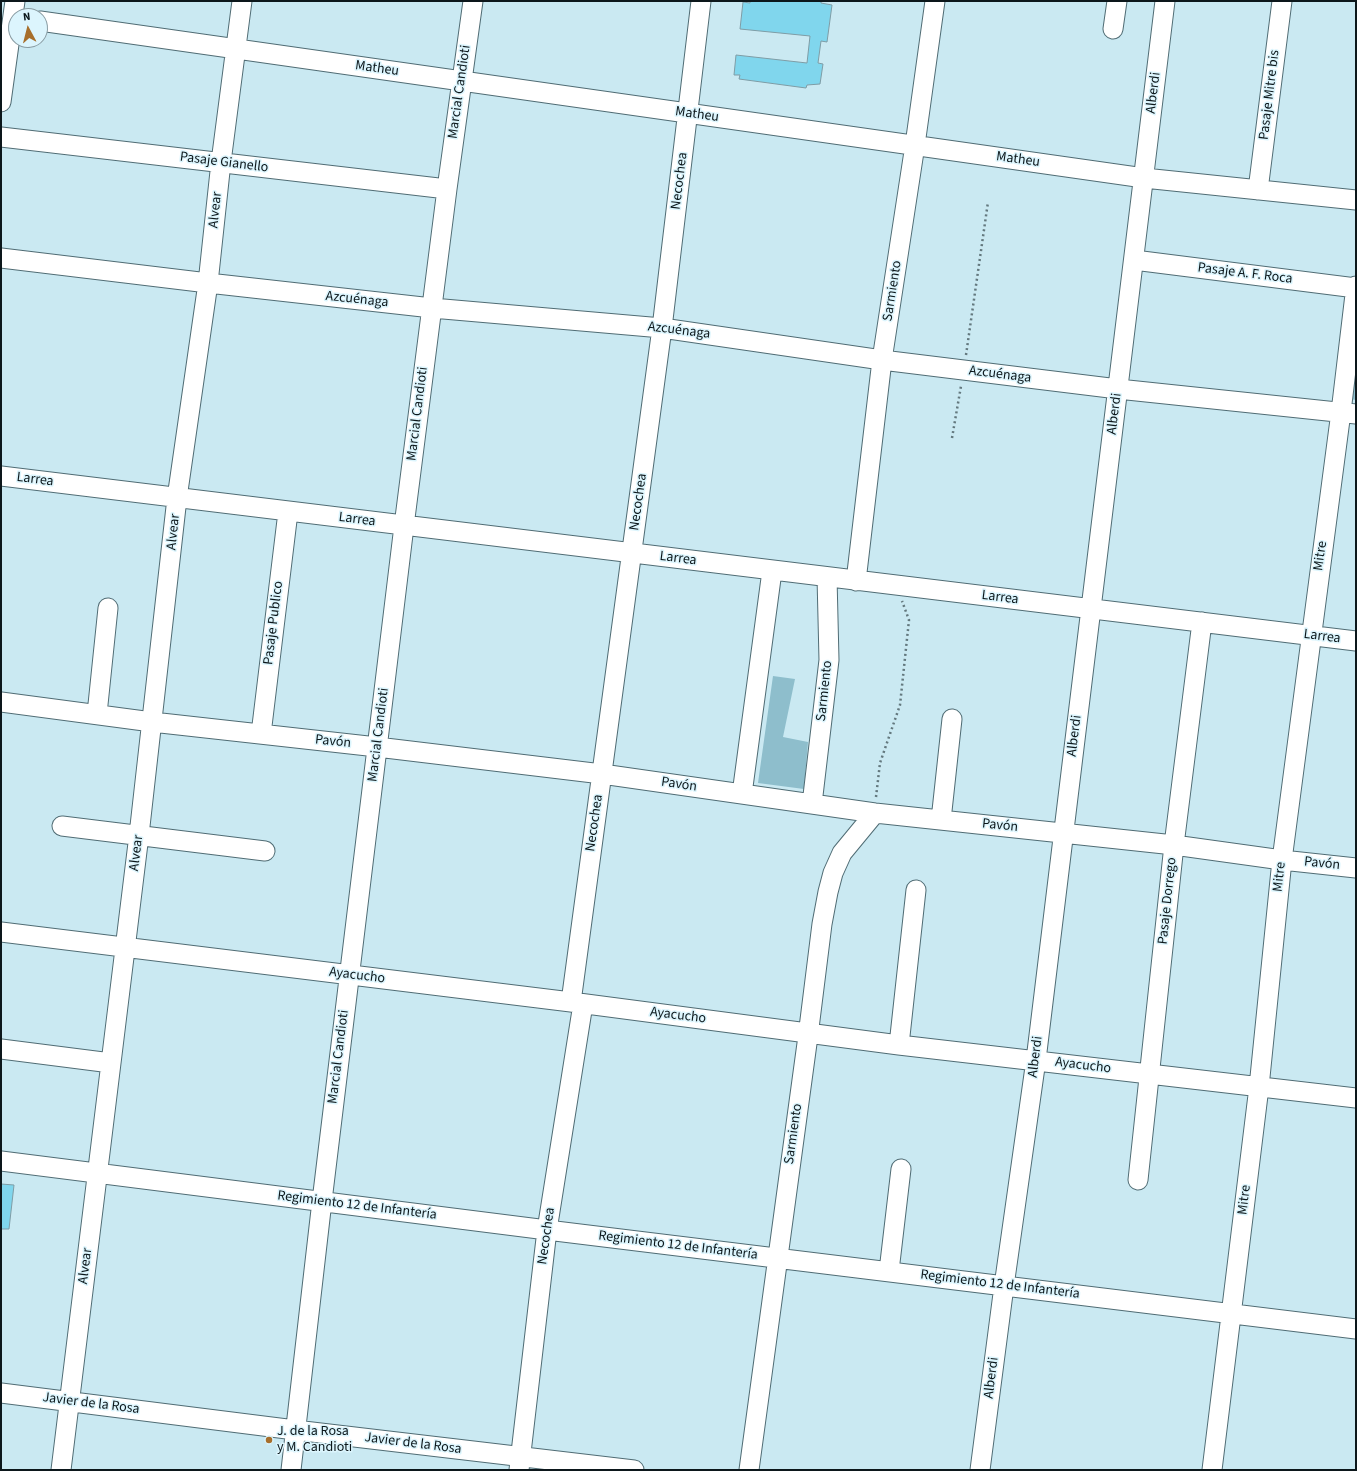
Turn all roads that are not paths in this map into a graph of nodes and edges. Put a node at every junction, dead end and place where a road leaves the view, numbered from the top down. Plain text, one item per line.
1 (242, 1) edge
2 (473, 1) edge
3 (701, 1) edge
4 (935, 1) edge
5 (1117, 1) edge
6 (1165, 1) edge
7 (1282, 1) edge
8 (48, 22) edge
9 (1113, 29) dead end
10 (8, 40) edge
11 (236, 50) junction
12 (461, 81) junction
13 (1, 102) edge
14 (688, 114) junction
15 (1, 137) edge
16 (915, 145) junction
17 (221, 162) junction
18 (1144, 178) junction
19 (447, 189) junction
20 (1258, 190) junction
21 (1356, 200) edge
22 (1, 258) edge
23 (1134, 260) junction
24 (208, 283) junction
25 (1356, 288) edge
26 (432, 308) junction
27 (662, 328) junction
28 (882, 360) junction
29 (1118, 389) junction
30 (1348, 414) edge
31 (1, 476) edge
32 (177, 498) junction
33 (288, 512) junction
34 (404, 526) junction
35 (632, 553) junction
36 (772, 571) junction
37 (827, 577) junction
38 (856, 581) junction
39 (108, 608) dead end
40 (1091, 609) junction
41 (1202, 622) junction
42 (1311, 635) junction
43 (1356, 641) edge
44 (1, 702) edge
45 (97, 714) junction
46 (952, 719) dead end
47 (152, 722) junction
48 (261, 734) junction
49 (377, 747) junction
50 (602, 774) junction
51 (742, 794) junction
52 (812, 804) junction
53 (875, 813) junction
54 (941, 820) junction
55 (62, 826) dead end
56 (1064, 833) junction
57 (139, 835) junction
58 (1174, 845) junction
59 (265, 851) dead end
60 (1282, 860) junction
61 (1356, 868) edge
62 (916, 890) dead end
63 (1, 932) edge
64 (126, 947) junction
65 (350, 976) junction
66 (577, 1003) junction
67 (808, 1033) junction
68 (898, 1045) junction
69 (1, 1049) edge
70 (1036, 1060) junction
71 (111, 1063) junction
72 (1149, 1075) junction
73 (1259, 1087) junction
74 (1356, 1098) edge
75 (1, 1161) edge
76 (901, 1169) dead end
77 (97, 1173) junction
78 (1138, 1180) dead end
79 (322, 1201) junction
80 (547, 1230) junction
81 (777, 1258) junction
82 (889, 1271) junction
83 (1004, 1286) junction
84 (1231, 1315) junction
85 (1356, 1329) edge
86 (1, 1392) edge
87 (69, 1401) junction
88 (295, 1430) junction
89 (520, 1463) edge
90 (61, 1470) edge
91 (291, 1470) edge
92 (634, 1470) edge
93 (749, 1470) edge
94 (980, 1470) edge
95 (1212, 1470) edge

1 - 11 street, Alvear
2 - 12 street, Marcial Candioti
3 - 14 street, Necochea
4 - 16 street, Sarmiento
5 - 9 street
6 - 18 street, Alberdi
7 - 20 street, Pasaje Mitre bis
8 - 11 street, Matheu
10 - 13 street
11 - 12 street, Matheu
11 - 17 street, Alvear
12 - 14 street, Matheu
12 - 19 street, Marcial Candioti
14 - 16 street, Matheu
14 - 27 street, Necochea
15 - 17 street, Pasaje Gianello
16 - 18 street, Matheu
16 - 28 street, Sarmiento
17 - 19 street, Pasaje Gianello
17 - 24 street, Alvear
18 - 20 street, Matheu
18 - 23 street, Alberdi
19 - 26 street, Marcial Candioti
20 - 21 street, Matheu
22 - 24 street, Azcuénaga
23 - 25 street, Pasaje A. F. Roca
23 - 29 street, Alberdi
24 - 26 street, Azcuénaga
24 - 32 street, Alvear
25 - 30 street, Mitre
26 - 27 street, Azcuénaga
26 - 34 street, Marcial Candioti
27 - 28 street, Azcuénaga
27 - 35 street, Necochea
28 - 29 street, Azcuénaga
28 - 38 street, Sarmiento
29 - 30 street, Azcuénaga
29 - 40 street, Alberdi
30 - 42 street, Mitre
31 - 32 street, Larrea
32 - 33 street, Larrea
32 - 47 street, Alvear
33 - 34 street, Larrea
33 - 48 street, Pasaje Publico
34 - 35 street, Larrea
34 - 49 street, Marcial Candioti
35 - 36 street, Larrea
35 - 50 street, Necochea
36 - 37 street, Larrea
36 - 51 street
37 - 38 street, Larrea
37 - 52 street, Sarmiento
38 - 40 street, Larrea
39 - 45 street
40 - 41 street, Larrea
40 - 56 street, Alberdi
41 - 42 street, Larrea
41 - 58 street, Pasaje Dorrego
42 - 43 street, Larrea
42 - 60 street, Mitre
44 - 45 street, Pavón
45 - 47 street, Pavón
46 - 54 street
47 - 48 street, Pavón
47 - 57 street, Alvear
48 - 49 street, Pavón
49 - 50 street, Pavón
49 - 65 street, Marcial Candioti
50 - 51 street, Pavón
50 - 66 street, Necochea
51 - 52 street, Pavón
52 - 53 street, Pavón
53 - 54 street, Pavón
53 - 67 street, Sarmiento
54 - 56 street, Pavón
55 - 57 street
56 - 58 street, Pavón
56 - 70 street, Alberdi
57 - 59 street
57 - 64 street, Alvear
58 - 60 street, Pavón
58 - 72 street, Pasaje Dorrego
60 - 61 street, Pavón
60 - 73 street, Mitre
62 - 68 street
63 - 64 street, Ayacucho
64 - 65 street, Ayacucho
64 - 71 street, Alvear
65 - 66 street, Ayacucho
65 - 79 street, Marcial Candioti
66 - 67 street, Ayacucho
66 - 80 street, Necochea
67 - 68 street, Ayacucho
67 - 81 street, Sarmiento
68 - 70 street, Ayacucho
69 - 71 street
70 - 72 street, Ayacucho
70 - 83 street, Alberdi
71 - 77 street, Alvear
72 - 73 street, Ayacucho
72 - 78 street, Pasaje Dorrego
73 - 74 street, Ayacucho
73 - 84 street, Mitre
75 - 77 street, Regimiento 12 de Infantería
76 - 82 street
77 - 79 street, Regimiento 12 de Infantería
77 - 87 street, Alvear
79 - 80 street, Regimiento 12 de Infantería
79 - 88 street, Marcial Candioti
80 - 81 street, Regimiento 12 de Infantería
80 - 89 street, Necochea
81 - 82 street, Regimiento 12 de Infantería
81 - 93 street, Sarmiento
82 - 83 street, Regimiento 12 de Infantería
83 - 84 street, Regimiento 12 de Infantería
83 - 94 street, Alberdi
84 - 85 street, Regimiento 12 de Infantería
84 - 95 street, Mitre
86 - 87 street, Javier de la Rosa
87 - 88 street, Javier de la Rosa
87 - 90 street, Alvear
88 - 89 street, Javier de la Rosa
88 - 91 street, Marcial Candioti
89 - 92 street, Javier de la Rosa

